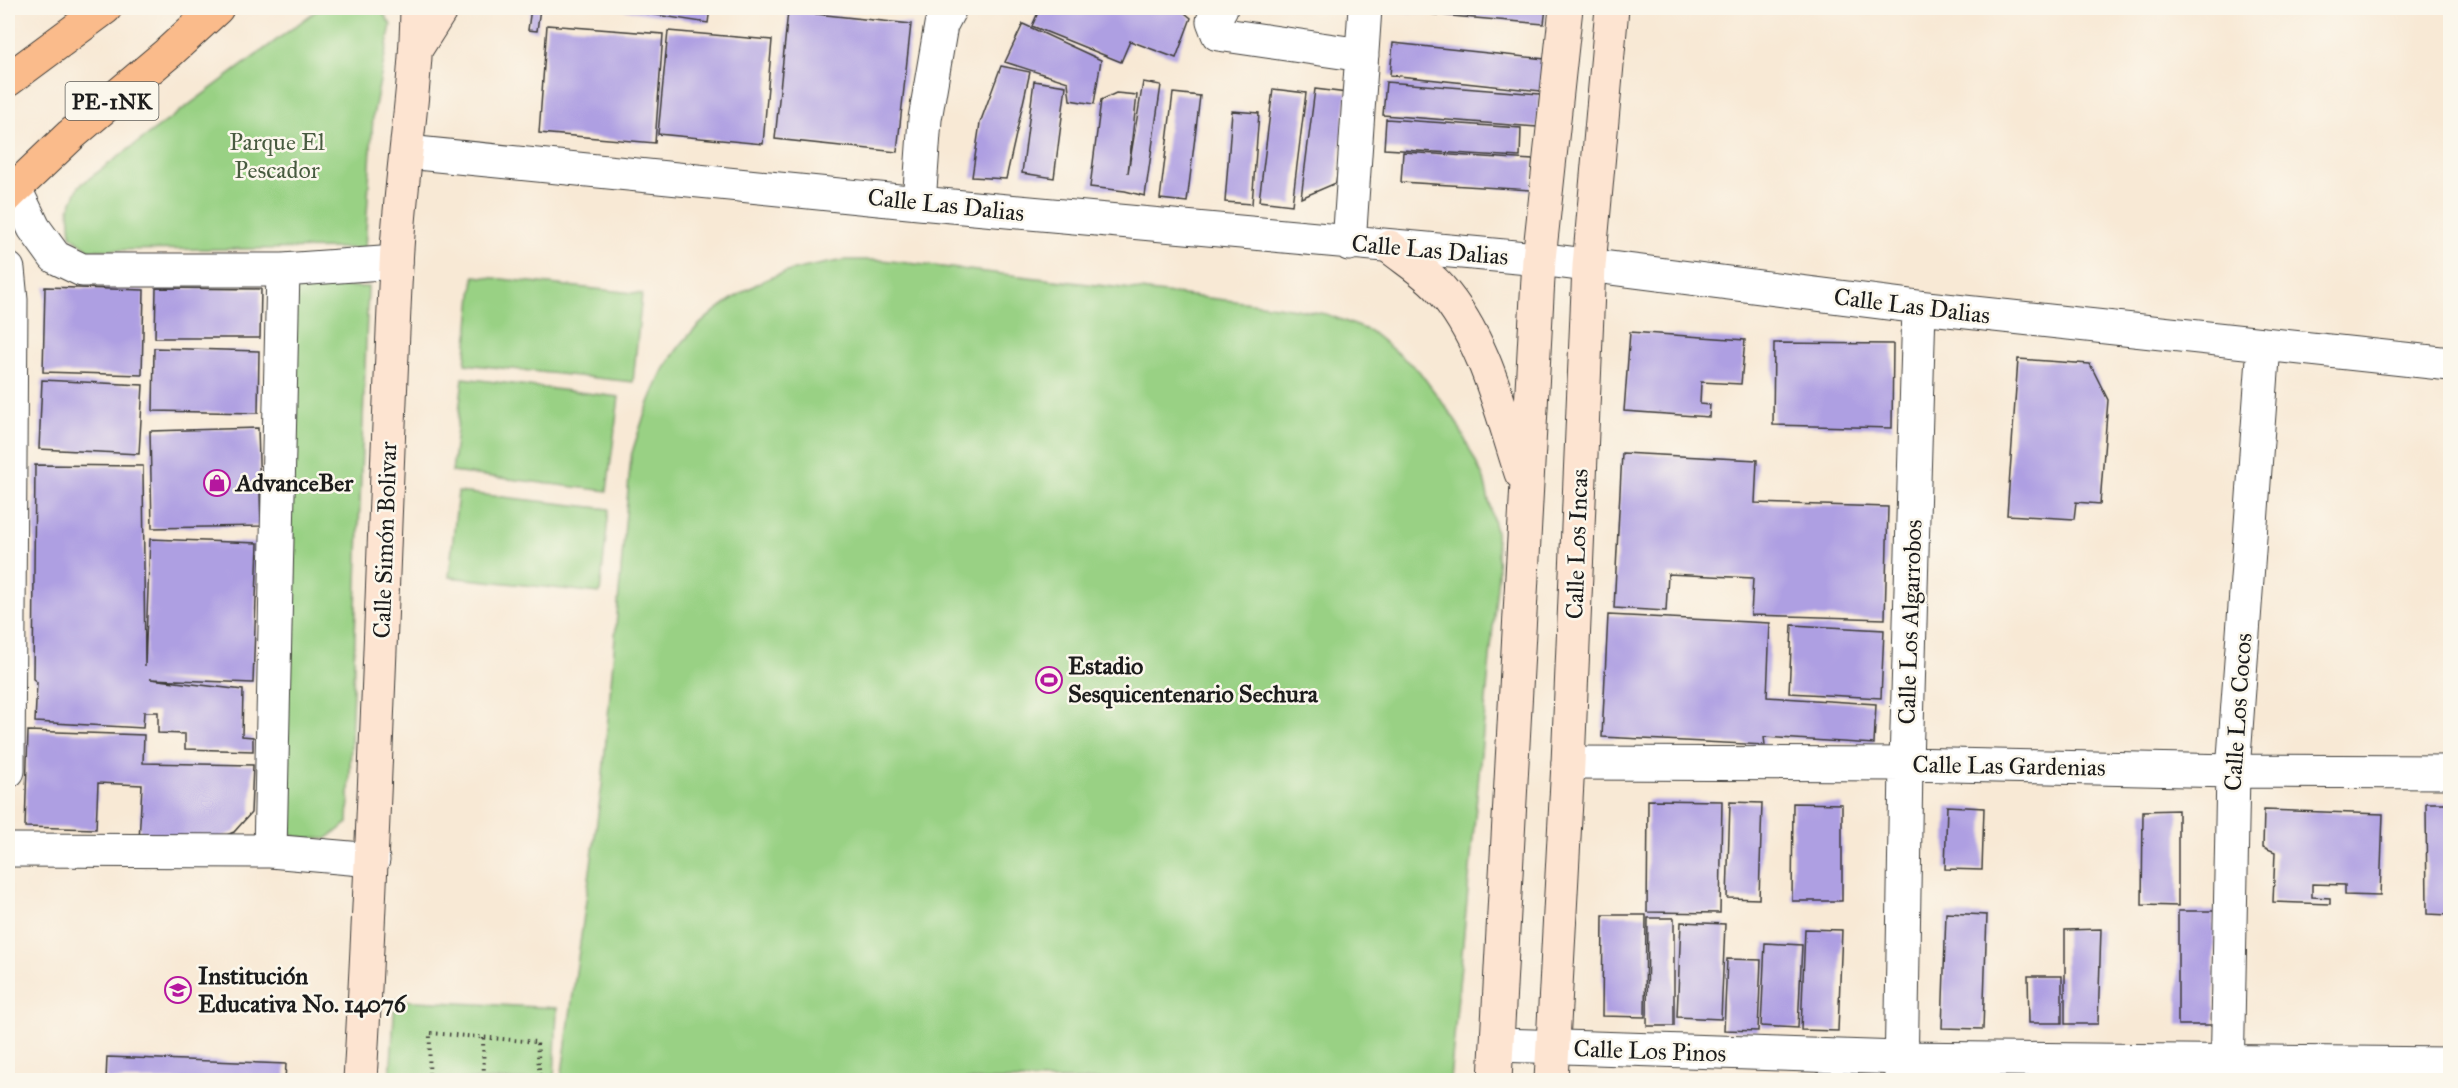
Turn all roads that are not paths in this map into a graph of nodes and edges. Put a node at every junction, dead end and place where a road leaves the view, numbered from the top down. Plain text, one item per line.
1 (105, 8) edge
2 (217, 8) edge
3 (950, 8) edge
4 (1221, 8) edge
5 (1365, 8) edge
6 (1566, 8) edge
7 (1612, 8) edge
8 (420, 20) edge
9 (1362, 55) junction
10 (8, 80) edge
11 (407, 152) junction
12 (10, 189) edge
13 (919, 203) junction
14 (1348, 244) junction
15 (1390, 247) junction
16 (1539, 259) junction
17 (396, 262) junction
18 (1589, 266) junction
19 (8, 269) edge
20 (283, 270) junction
21 (1919, 307) junction
22 (2264, 345) junction
23 (2451, 364) edge
24 (1527, 491) junction
25 (1568, 763) junction
26 (1906, 764) junction
27 (8, 771) edge
28 (2233, 771) junction
29 (2451, 772) edge
30 (8, 850) edge
31 (270, 851) junction
32 (373, 860) junction
33 (1498, 1045) junction
34 (1552, 1048) junction
35 (2451, 1064) edge
36 (1901, 1069) edge
37 (2227, 1071) edge
38 (360, 1080) edge
39 (1495, 1080) edge
40 (1551, 1080) edge

1 - 10 main road
2 - 12 main road, PE-1NK
3 - 13 street
4 - 9 street
5 - 9 street
6 - 16 street
7 - 18 street, Calle Los Incas
8 - 11 street, Calle Simón Bolivar
9 - 14 street
11 - 13 street, Calle Las Dalias
11 - 17 street, Calle Simón Bolivar
12 - 20 street
13 - 14 street, Calle Las Dalias
14 - 15 street, Calle Las Dalias
15 - 16 street, Calle Las Dalias
15 - 24 street
16 - 18 street, Calle Las Dalias
16 - 24 street
17 - 20 street
17 - 32 street, Calle Simón Bolivar
18 - 21 street, Calle Las Dalias
18 - 25 street, Calle Los Incas
19 - 27 street
20 - 31 street
21 - 22 street, Calle Las Dalias
21 - 26 street, Calle Los Algarrobos
22 - 23 street, Calle Las Dalias
22 - 28 street, Calle Los Cocos
24 - 33 street
25 - 26 street, Calle Las Gardenias
25 - 34 street, Calle Los Incas
26 - 28 street, Calle Las Gardenias
26 - 36 street, Calle Los Algarrobos
28 - 29 street, Calle Las Gardenias
28 - 37 street, Calle Los Cocos
30 - 31 street
31 - 32 street
32 - 38 street, Calle Simón Bolivar
33 - 34 street, Calle Los Pinos
33 - 39 street
34 - 36 street, Calle Los Pinos
34 - 40 street, Calle Los Incas
35 - 37 street, Calle Los Pinos
36 - 37 street, Calle Los Pinos

